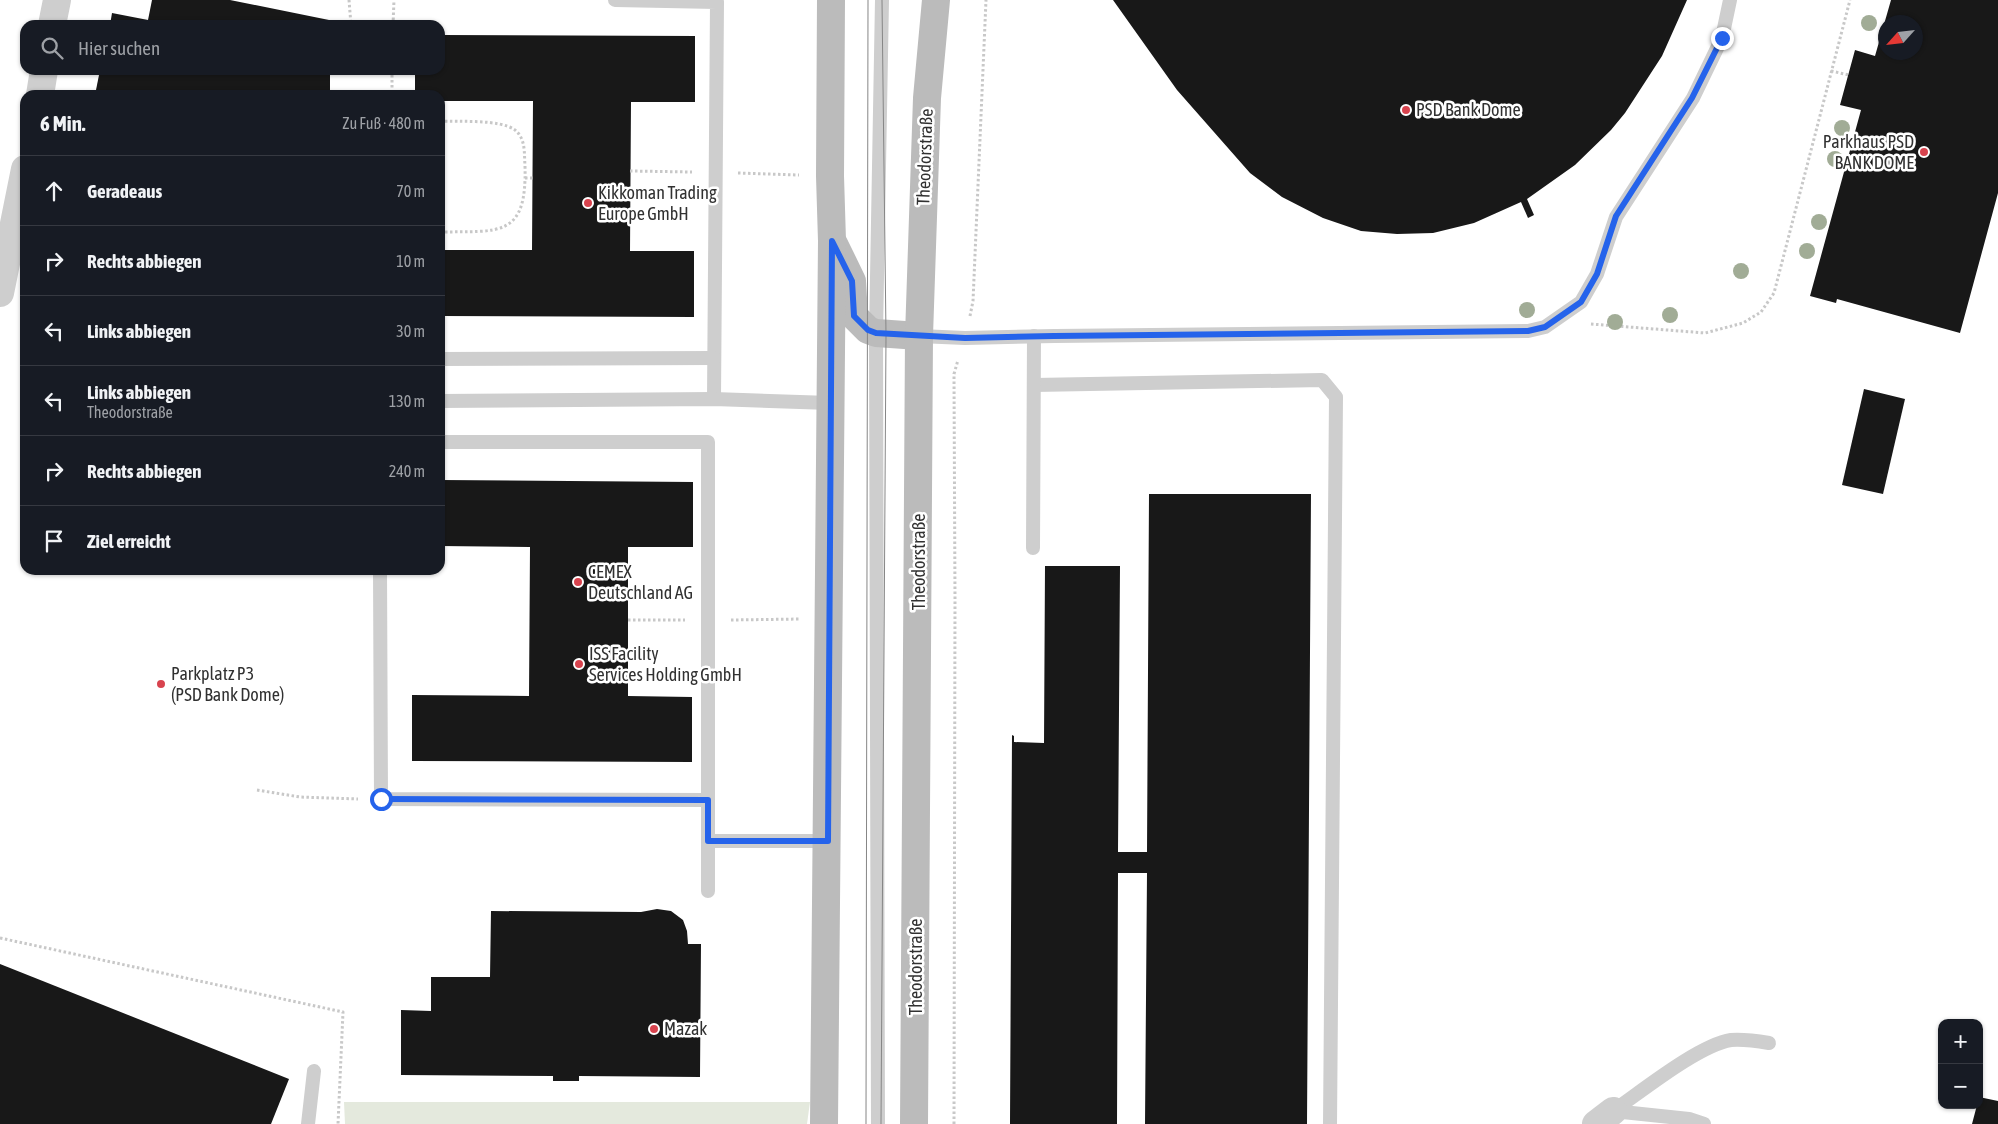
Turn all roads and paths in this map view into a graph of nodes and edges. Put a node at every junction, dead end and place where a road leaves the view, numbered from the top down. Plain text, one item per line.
1 (57, 0) edge
2 (349, 0) edge
3 (394, 0) edge
4 (615, 0) edge
5 (831, 0) edge
6 (882, 0) edge
7 (936, 0) edge
8 (986, 0) edge
9 (1730, 0) edge
10 (1850, 0) edge
11 (53, 20) edge
12 (351, 20) edge
13 (393, 20) edge
14 (1832, 71) junction
15 (43, 75) edge
16 (392, 75) edge
17 (1849, 75) dead end
18 (41, 90) edge
19 (392, 90) edge
20 (445, 121) edge
21 (525, 178) junction
22 (533, 178) dead end
23 (20, 194) edge
24 (445, 232) edge
25 (832, 241) junction
26 (0, 293) edge
27 (1563, 316) junction
28 (876, 333) junction
29 (920, 336) junction
30 (1034, 336) junction
31 (965, 338) junction
32 (714, 358) junction
33 (445, 359) edge
34 (1034, 385) junction
35 (714, 399) junction
36 (445, 401) edge
37 (830, 403) junction
38 (445, 442) edge
39 (1033, 548) dead end
40 (380, 575) edge
41 (256, 790) dead end
42 (381, 799) junction
43 (708, 800) junction
44 (708, 841) junction
45 (828, 841) junction
46 (708, 891) dead end
47 (0, 938) edge
48 (1769, 1043) dead end
49 (314, 1070) dead end
50 (1605, 1117) edge
51 (308, 1124) edge
52 (338, 1124) edge
53 (824, 1124) edge
54 (878, 1124) edge
55 (914, 1124) edge
56 (954, 1124) edge
57 (1330, 1124) edge
58 (1704, 1124) edge

1 - 11 street
2 - 12 path
3 - 13 path
4 - 32 lane
5 - 25 main road
6 - 28 lane
7 - 29 main road, Theodorstraße
8 - 31 path
9 - 27 lane
10 - 14 path
14 - 17 path
14 - 27 path
15 - 18 street
16 - 19 path
20 - 21 path
21 - 22 path
21 - 24 path
23 - 26 street
25 - 28 main road
25 - 37 main road
27 - 30 lane
28 - 29 main road
28 - 54 lane
29 - 31 lane
29 - 55 main road, Theodorstraße
30 - 31 lane
30 - 34 lane
31 - 56 path
32 - 33 lane
32 - 35 lane
34 - 39 lane
34 - 57 lane
35 - 36 lane
35 - 37 lane
37 - 45 main road
38 - 43 lane
40 - 42 lane
41 - 42 path
42 - 43 lane
43 - 44 lane
44 - 45 lane
44 - 46 lane
45 - 53 main road
47 - 52 path
48 - 50 lane
49 - 51 lane
50 - 58 lane

